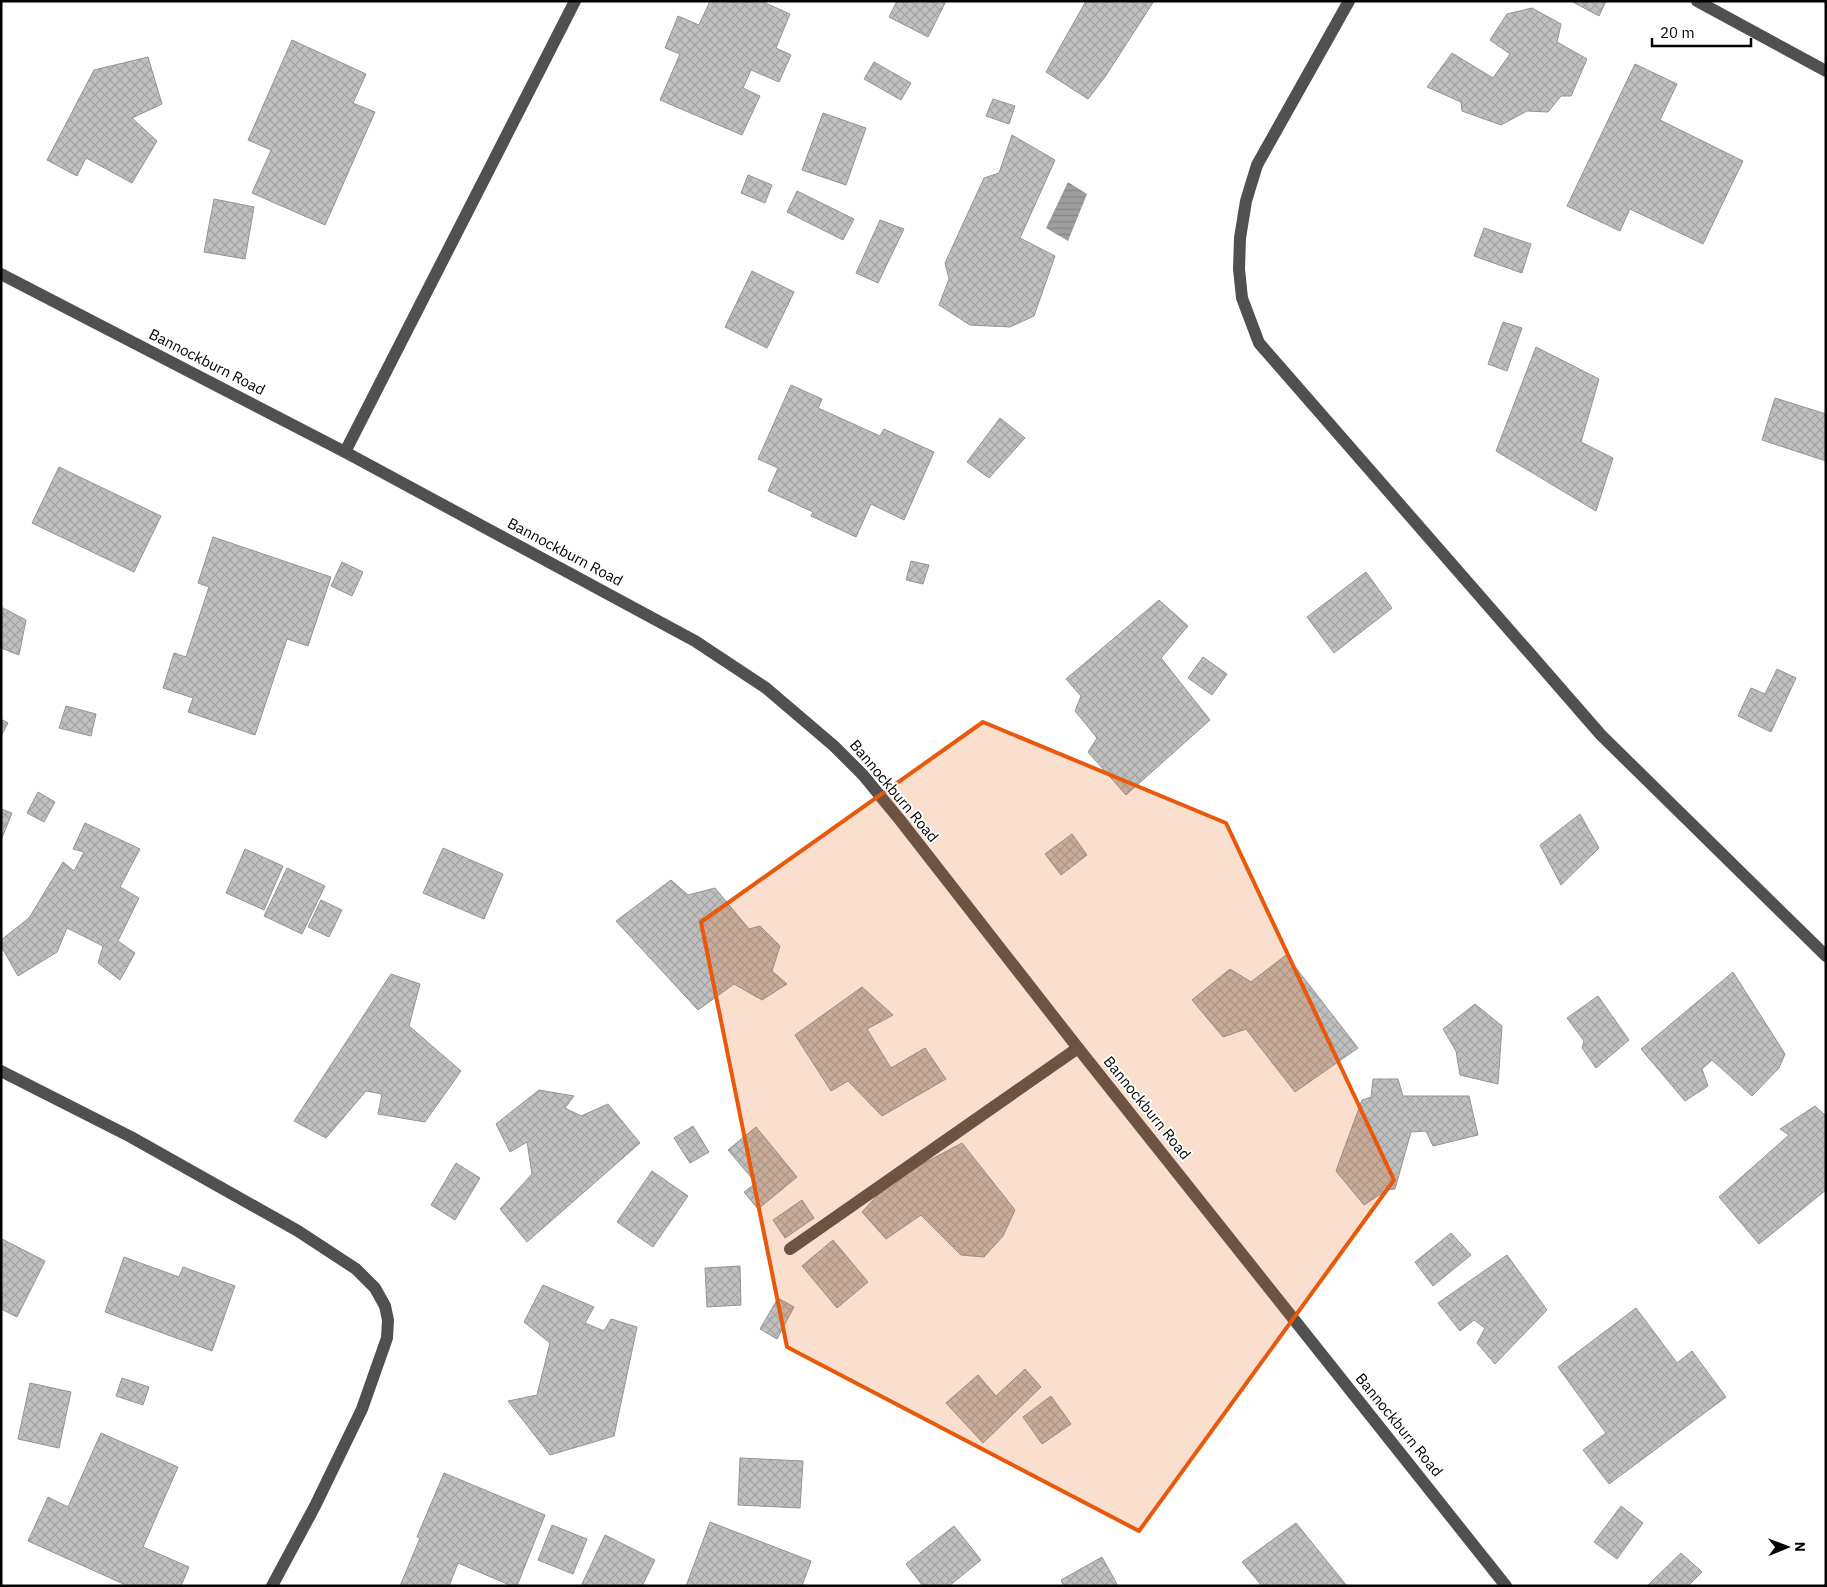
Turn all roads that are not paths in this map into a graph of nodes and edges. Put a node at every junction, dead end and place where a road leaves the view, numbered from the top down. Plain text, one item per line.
1 (575, 1) edge
2 (1349, 1) edge
3 (1697, 1) edge
4 (1826, 70) edge
5 (1, 274) edge
6 (346, 452) junction
7 (1826, 956) edge
8 (1078, 1048) junction
9 (1, 1071) edge
10 (790, 1249) dead end
11 (272, 1586) edge
12 (1506, 1586) edge

1 - 6 street
2 - 7 street
3 - 4 street
5 - 6 street, Bannockburn Road
6 - 8 street, Bannockburn Road
8 - 10 street
8 - 12 street, Bannockburn Road
9 - 11 street

